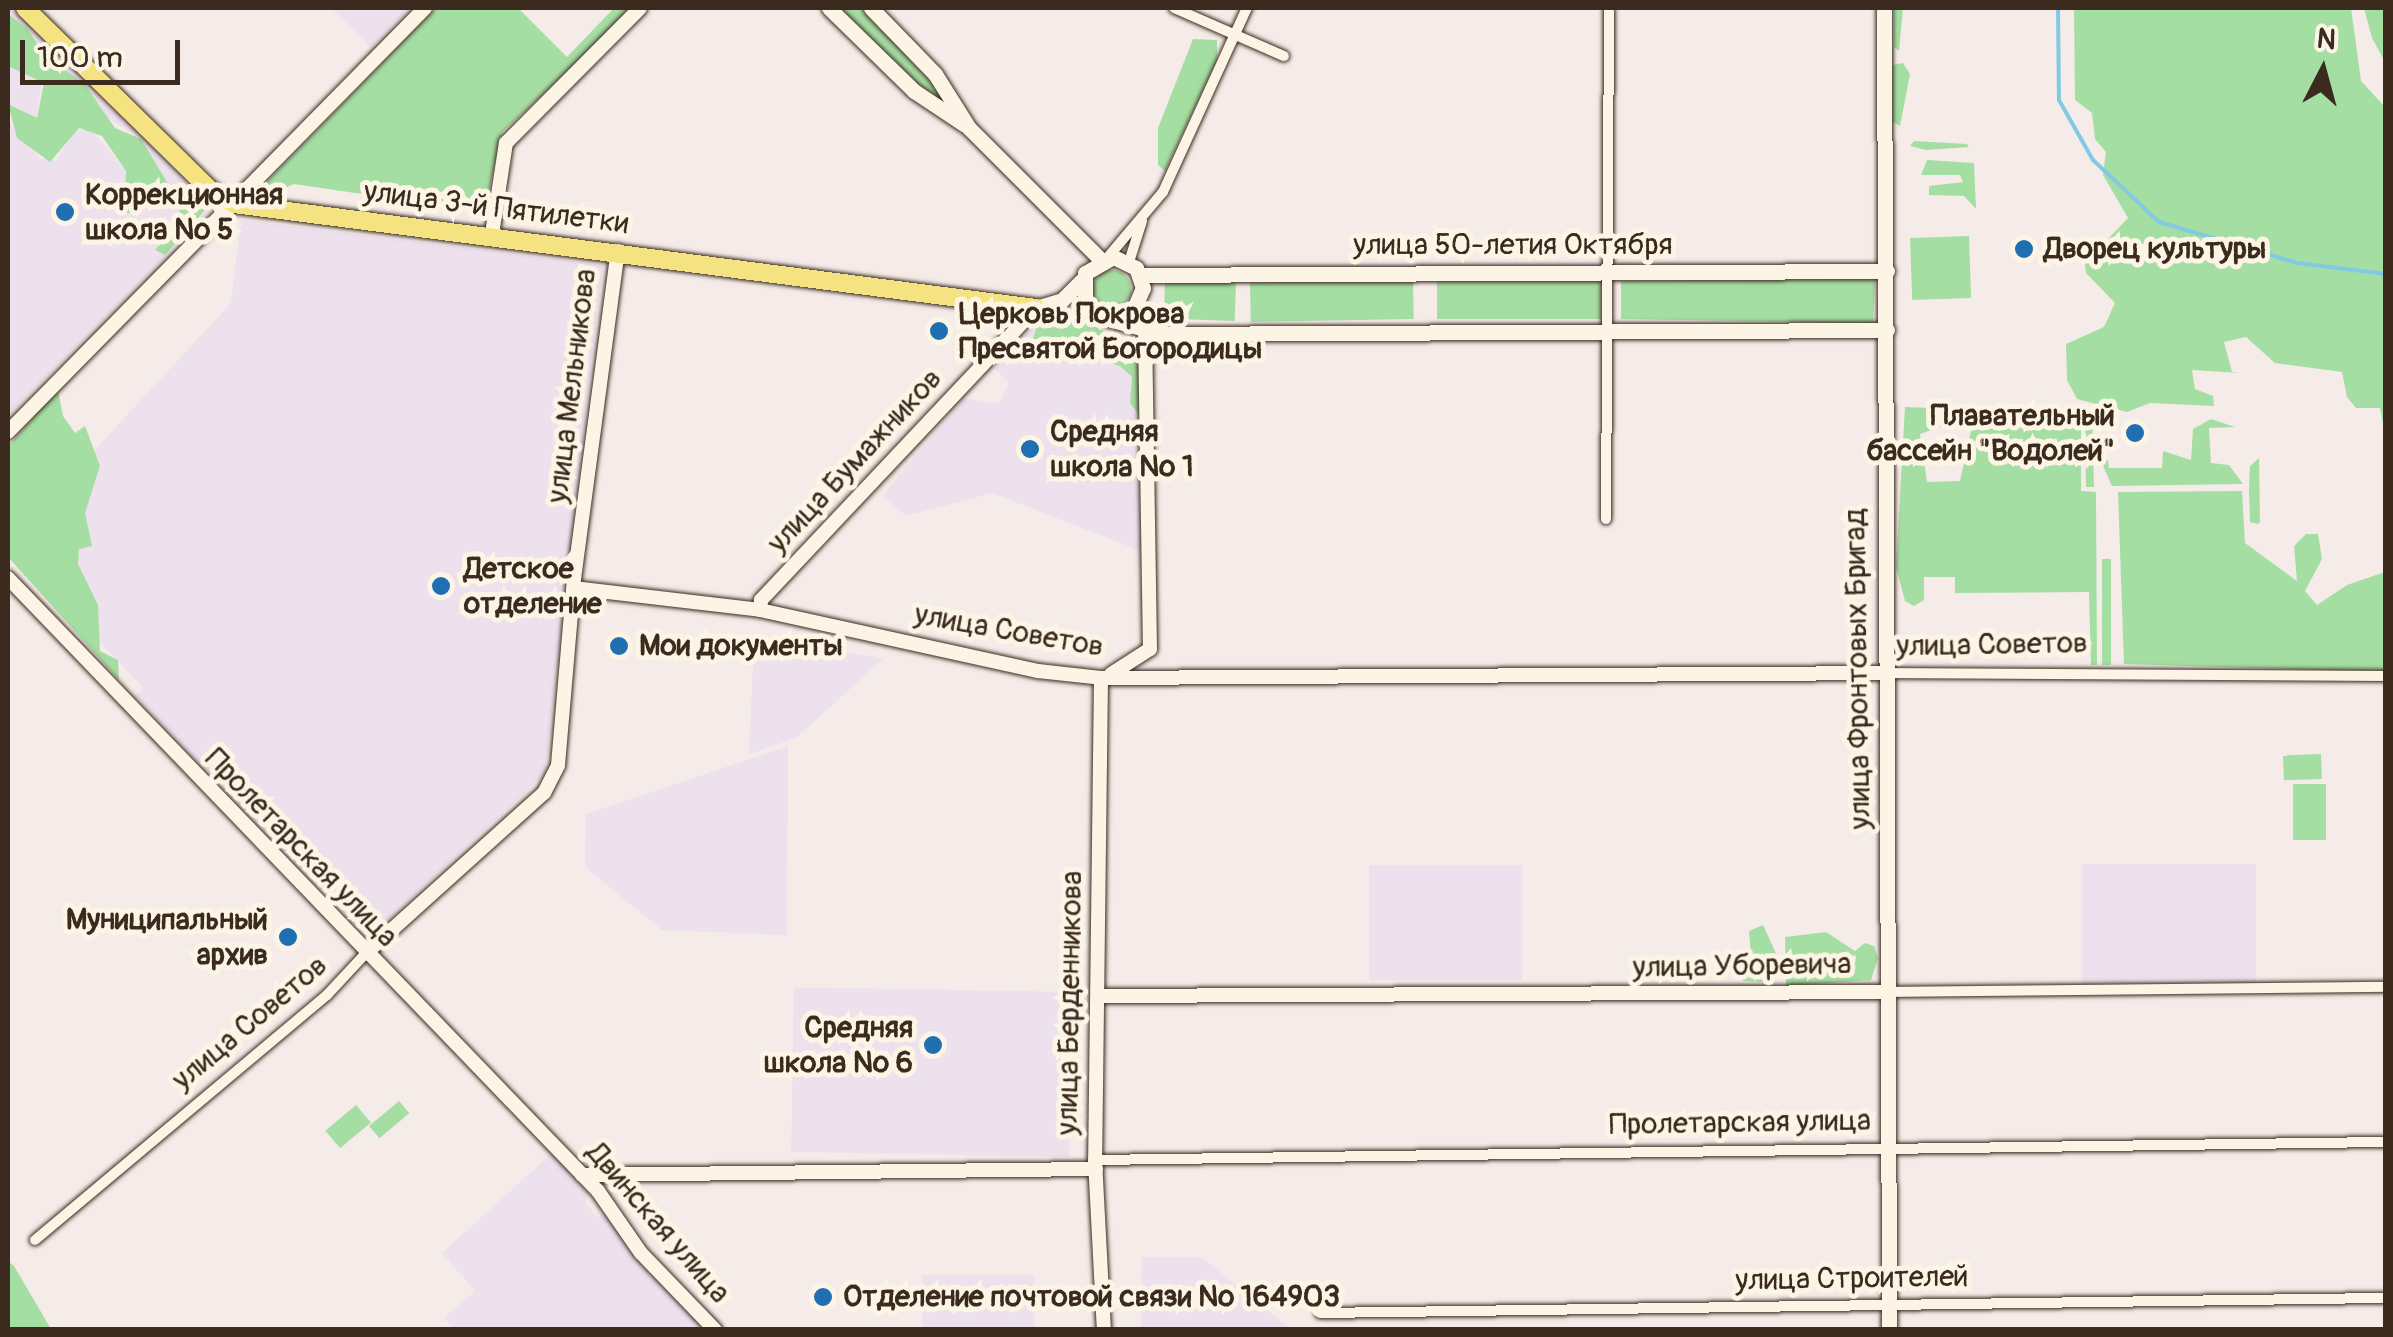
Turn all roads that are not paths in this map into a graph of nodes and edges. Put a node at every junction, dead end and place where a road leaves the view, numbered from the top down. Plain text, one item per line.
1 (25, 8) edge
2 (426, 8) edge
3 (640, 8) edge
4 (829, 8) edge
5 (871, 8) edge
6 (1174, 8) edge
7 (1246, 8) edge
8 (1609, 8) edge
9 (1884, 8) edge
10 (1236, 34) junction
11 (1284, 56) dead end
12 (969, 128) junction
13 (234, 204) junction
14 (1144, 215) junction
15 (492, 234) junction
16 (618, 251) junction
17 (1095, 266) junction
18 (1134, 269) junction
19 (1887, 271) junction
20 (1612, 272) junction
21 (1142, 294) junction
22 (1036, 308) junction
23 (1091, 311) junction
24 (1110, 318) junction
25 (1144, 328) junction
26 (1887, 330) junction
27 (1612, 332) junction
28 (8, 432) edge
29 (1606, 519) dead end
30 (8, 578) edge
31 (574, 588) junction
32 (760, 610) junction
33 (1150, 650) junction
34 (1886, 674) junction
35 (1160, 676) junction
36 (2386, 676) edge
37 (1101, 678) junction
38 (366, 952) junction
39 (2386, 987) edge
40 (1886, 992) junction
41 (1100, 996) junction
42 (2386, 1142) edge
43 (1888, 1149) junction
44 (560, 1152) joint
45 (1095, 1164) junction
46 (619, 1172) junction
47 (582, 1175) junction
48 (598, 1191) junction
49 (36, 1240) dead end
50 (2386, 1298) edge
51 (1888, 1303) junction
52 (1320, 1313) dead end
53 (715, 1330) edge
54 (1104, 1330) edge
55 (1888, 1330) edge

1 - 13 main road, улица 3-й Пятилетки
2 - 13 street
3 - 15 street
4 - 12 main road
5 - 12 main road
6 - 10 street
7 - 10 street
8 - 20 street
9 - 19 main road, улица Фронтовых Бригад
10 - 11 street
10 - 14 street
12 - 17 main road
13 - 15 main road, улица 3-й Пятилетки
13 - 28 street
14 - 17 street
14 - 18 street
15 - 16 main road, улица 3-й Пятилетки
16 - 22 main road, улица 3-й Пятилетки
16 - 31 street, улица Мельникова
17 - 18 main road
17 - 22 main road
17 - 23 main road
18 - 20 main road, улица 50-летия Октября
18 - 21 main road
19 - 20 main road, улица 50-летия Октября
19 - 26 main road, улица Фронтовых Бригад
20 - 27 street
21 - 24 main road
21 - 25 main road
22 - 23 main road
22 - 32 street, улица Бумажников
23 - 24 main road
24 - 25 main road
25 - 27 main road
25 - 33 street
26 - 27 main road
26 - 34 main road, улица Фронтовых Бригад
27 - 29 street
30 - 38 street, Пролетарская улица
31 - 32 street, улица Советов
31 - 38 street, улица Советов
32 - 37 street, улица Советов
33 - 35 street
33 - 37 street
34 - 35 street, улица Советов
34 - 36 street, улица Советов
34 - 40 main road, улица Фронтовых Бригад
35 - 37 street, улица Советов
37 - 41 street, улица Берденникова
38 - 44 street, Пролетарская улица
38 - 49 street, улица Советов
39 - 40 street, улица Уборевича
40 - 41 street, улица Уборевича
40 - 43 main road, улица Фронтовых Бригад
41 - 45 street, улица Берденникова
42 - 43 street, Пролетарская улица
43 - 45 street, Пролетарская улица
43 - 51 main road, улица Фронтовых Бригад
44 - 47 street, Двинская улица
45 - 46 street, Пролетарская улица
45 - 54 street, улица Берденникова
46 - 47 street, Пролетарская улица
46 - 48 street
47 - 48 street, Двинская улица
48 - 53 street, Двинская улица
50 - 51 street, улица Строителей
51 - 52 street, улица Строителей
51 - 55 main road, улица Фронтовых Бригад

